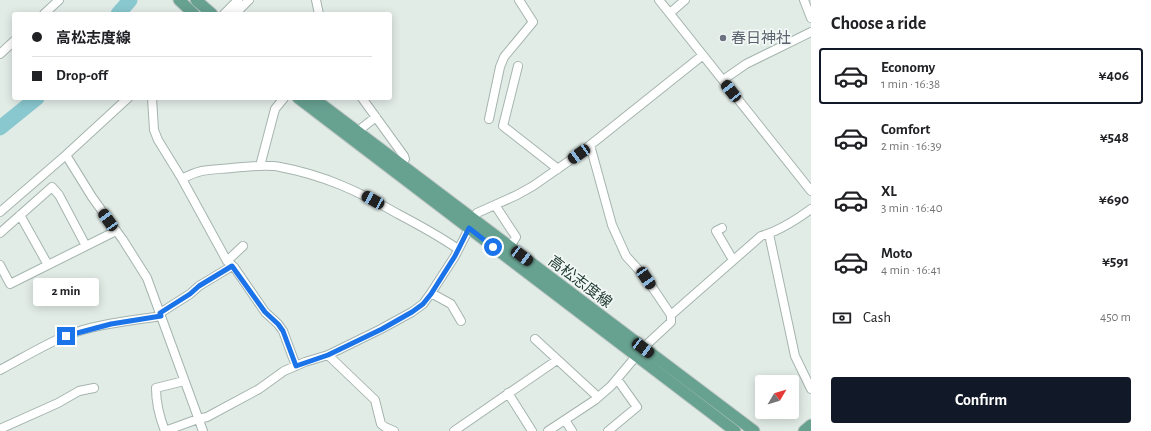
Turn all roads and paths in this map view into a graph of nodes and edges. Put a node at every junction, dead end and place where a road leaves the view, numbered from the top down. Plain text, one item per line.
1 (59, 0) edge
2 (179, 0) edge
3 (196, 0) edge
4 (238, 0) edge
5 (249, 0) edge
6 (316, 0) edge
7 (519, 0) edge
8 (659, 0) edge
9 (685, 0) edge
10 (804, 0) edge
11 (46, 12) edge
12 (192, 12) edge
13 (210, 12) edge
14 (226, 12) edge
15 (237, 12) edge
16 (319, 12) edge
17 (670, 13) junction
18 (811, 18) edge
19 (811, 32) edge
20 (12, 43) edge
21 (0, 54) edge
22 (703, 55) junction
23 (518, 66) dead end
24 (723, 80) junction
25 (126, 100) edge
26 (152, 100) edge
27 (282, 100) edge
28 (301, 100) edge
29 (316, 100) edge
30 (363, 100) edge
31 (376, 117) junction
32 (489, 118) dead end
33 (359, 133) junction
34 (590, 145) junction
35 (66, 155) junction
36 (401, 164) junction
37 (260, 166) junction
38 (558, 169) junction
39 (182, 179) junction
40 (811, 191) edge
41 (495, 205) junction
42 (811, 209) edge
43 (0, 212) edge
44 (20, 215) junction
45 (471, 224) junction
46 (722, 228) dead end
47 (116, 231) junction
48 (0, 233) edge
49 (769, 234) junction
50 (86, 246) junction
51 (244, 246) dead end
52 (510, 247) junction
53 (458, 249) junction
54 (733, 260) junction
55 (230, 264) junction
56 (0, 265) edge
57 (48, 265) junction
58 (431, 294) junction
59 (160, 314) junction
60 (671, 315) junction
61 (461, 321) dead end
62 (535, 339) dead end
63 (640, 352) junction
64 (328, 355) junction
65 (558, 360) junction
66 (296, 366) junction
67 (0, 370) edge
68 (617, 379) junction
69 (184, 381) junction
70 (94, 388) dead end
71 (811, 389) edge
72 (508, 393) junction
73 (598, 397) junction
74 (198, 419) junction
75 (565, 420) junction
76 (811, 425) edge
77 (0, 429) edge
78 (165, 431) edge
79 (202, 431) edge
80 (394, 431) edge
81 (454, 431) edge
82 (532, 431) edge
83 (548, 431) edge
84 (572, 431) edge
85 (608, 431) edge
86 (735, 431) edge
87 (754, 431) edge
88 (804, 431) edge

1 - 11 street
2 - 12 main road
3 - 13 main road
4 - 14 street
5 - 15 street
6 - 16 street
7 - 32 street
8 - 17 street
9 - 17 street
10 - 18 street
17 - 22 street
19 - 24 street
20 - 21 street
22 - 24 street
22 - 34 street
23 - 38 street
24 - 40 street
25 - 35 street
26 - 39 street
27 - 37 street
28 - 45 main road, 高松志度線
29 - 33 main road, 高松志度線
30 - 31 street
31 - 33 street
31 - 36 street
33 - 36 main road, 高松志度線
34 - 38 street
34 - 60 street
35 - 43 street
35 - 47 street
36 - 45 main road, 高松志度線
37 - 39 street
37 - 53 street
38 - 41 street
39 - 55 street
41 - 45 street
41 - 52 street
42 - 49 street
44 - 48 street
44 - 50 street
44 - 57 street
45 - 52 main road, 高松志度線
45 - 53 street
45 - 63 main road, 高松志度線
46 - 54 street
47 - 50 street
47 - 59 street
49 - 54 street
49 - 71 street
50 - 57 street
51 - 55 street
52 - 63 main road, 高松志度線
53 - 58 street
54 - 60 street
55 - 59 street
55 - 66 street
56 - 57 street
58 - 61 street
58 - 64 street
59 - 67 street
59 - 69 street
60 - 63 street
62 - 65 street
63 - 68 street
63 - 86 main road, 高松志度線
63 - 87 main road, 高松志度線
64 - 66 street
64 - 80 street
65 - 72 street
65 - 73 street
66 - 74 street
68 - 73 street
68 - 85 street
69 - 74 street
69 - 78 street
70 - 77 street
72 - 81 street
72 - 82 street
73 - 75 street
74 - 78 street
74 - 79 street
75 - 83 street
75 - 84 street
76 - 88 main road

